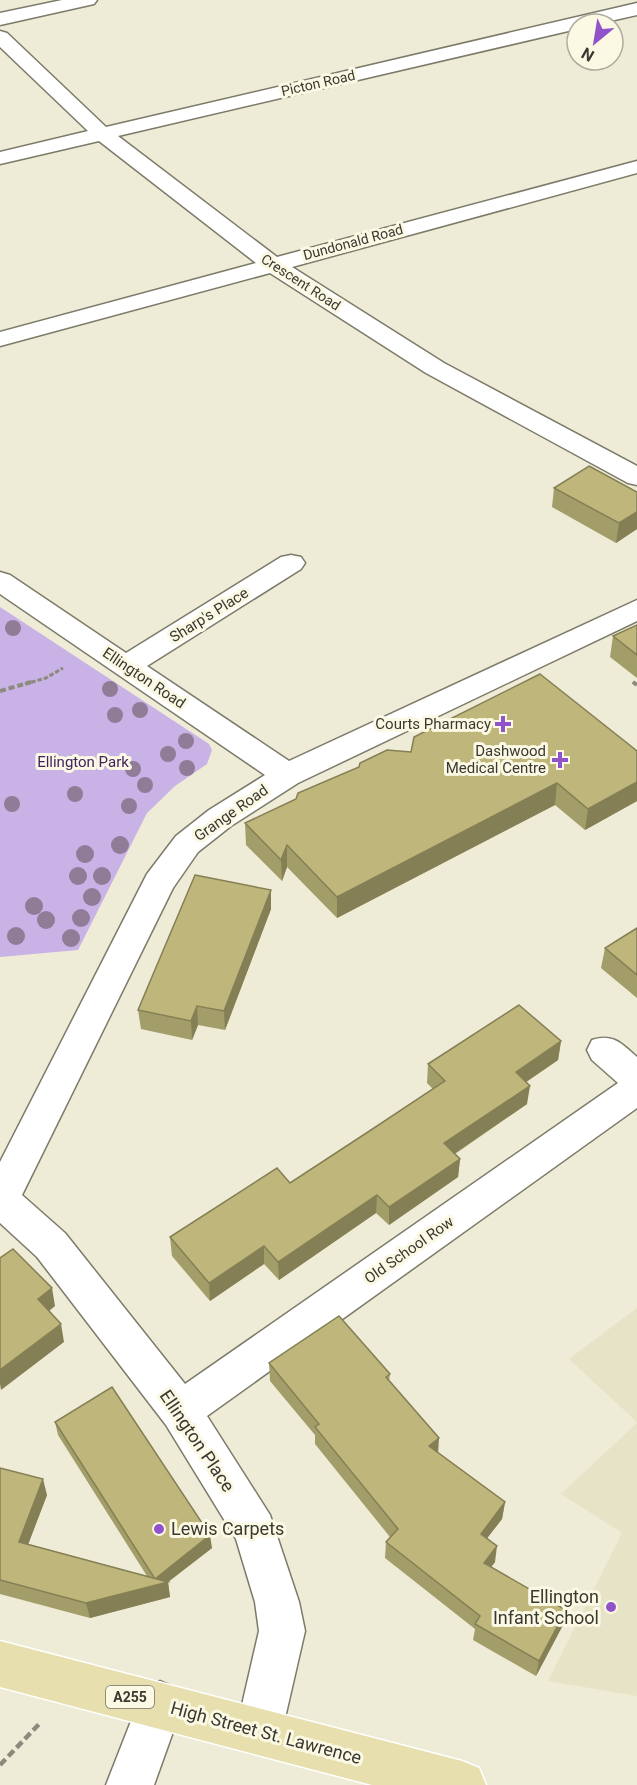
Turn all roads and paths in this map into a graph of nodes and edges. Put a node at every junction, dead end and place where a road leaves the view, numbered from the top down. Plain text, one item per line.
1 (88, 0) edge
2 (637, 9) edge
3 (0, 19) edge
4 (0, 36) edge
5 (101, 133) junction
6 (0, 158) edge
7 (637, 166) edge
8 (271, 264) junction
9 (0, 339) edge
10 (637, 477) edge
11 (291, 563) dead end
12 (0, 581) edge
13 (637, 609) edge
14 (97, 647) junction
15 (126, 666) junction
16 (0, 691) edge
17 (287, 775) junction
18 (605, 1050) dead end
19 (637, 1078) edge
20 (637, 1089) edge
21 (0, 1199) edge
22 (181, 1411) junction
23 (0, 1664) edge
24 (160, 1704) junction
25 (259, 1731) junction
26 (130, 1785) edge
27 (462, 1785) edge

1 - 3 street
2 - 5 street, Picton Road
4 - 5 street, Crescent Road
5 - 6 street, Picton Road
5 - 8 street, Crescent Road
7 - 8 street, Dundonald Road
8 - 9 street, Dundonald Road
8 - 10 street, Crescent Road
11 - 15 street, Sharp's Place
12 - 14 street, Ellington Road
13 - 17 street, Grange Road
14 - 15 street, Ellington Road
14 - 16 path
15 - 17 street, Ellington Road
17 - 21 street, Grange Road
18 - 19 street
20 - 22 street, Old School Row
21 - 22 street, Ellington Place
22 - 25 street, Ellington Place
23 - 24 main road, High Street St. Lawrence / A255
24 - 25 main road, High Street St. Lawrence / A255
24 - 26 street
25 - 27 main road, High Street St. Lawrence / A255

